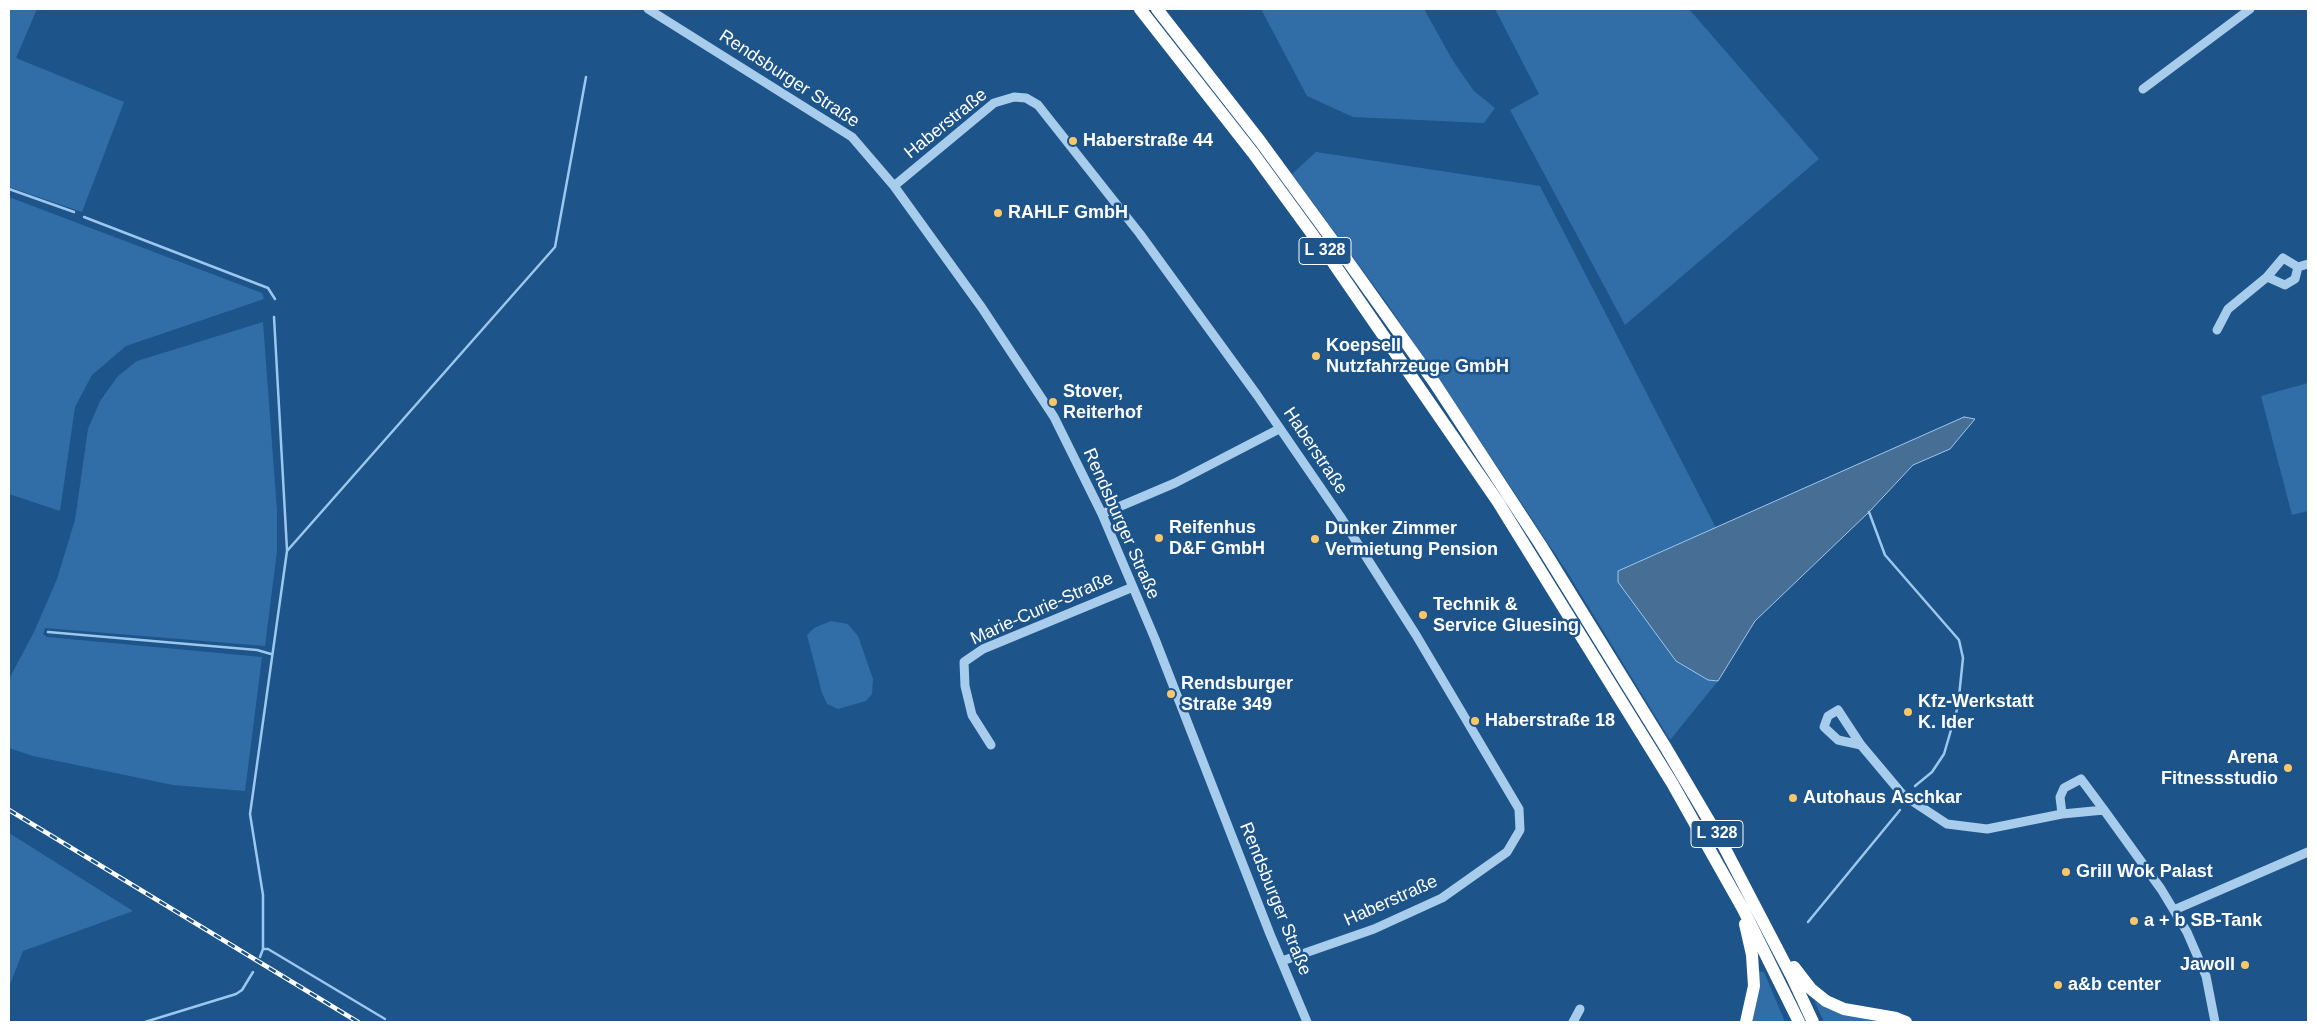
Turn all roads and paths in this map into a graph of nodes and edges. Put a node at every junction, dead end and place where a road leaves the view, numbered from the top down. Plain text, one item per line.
1 (1140, 9) edge
2 (1157, 9) edge
3 (2250, 9) edge
4 (654, 10) edge
5 (2143, 88) dead end
6 (894, 186) junction
7 (2308, 264) edge
8 (2298, 267) junction
9 (2267, 277) junction
10 (2217, 330) dead end
11 (1279, 429) junction
12 (1102, 514) junction
13 (1133, 587) junction
14 (1861, 745) dead end
15 (992, 746) dead end
16 (2104, 810) junction
17 (2062, 814) junction
18 (2308, 852) edge
19 (1743, 909) junction
20 (2174, 910) junction
21 (1764, 921) junction
22 (1282, 961) junction
23 (1580, 1009) dead end
24 (1307, 1022) edge
25 (1573, 1022) edge
26 (1746, 1022) edge
27 (1799, 1022) edge
28 (1813, 1022) edge
29 (1906, 1022) edge
30 (2216, 1022) edge

1 - 19 highway, L 328
2 - 21 highway, L 328
3 - 5 street
4 - 6 street, Rendsburger Straße
6 - 11 street, Haberstraße
6 - 12 street, Rendsburger Straße
7 - 8 street
8 - 9 street
8 - 9 street
9 - 10 street
11 - 12 street
11 - 22 street, Haberstraße
12 - 13 street, Rendsburger Straße
13 - 15 street, Marie-Curie-Straße
13 - 22 street, Rendsburger Straße
14 - 17 street
16 - 17 street
16 - 17 street
16 - 20 street
18 - 20 street
19 - 26 highway
19 - 27 highway, L 328
20 - 30 street
21 - 28 highway, L 328
21 - 29 highway
22 - 24 street, Rendsburger Straße
23 - 25 street

